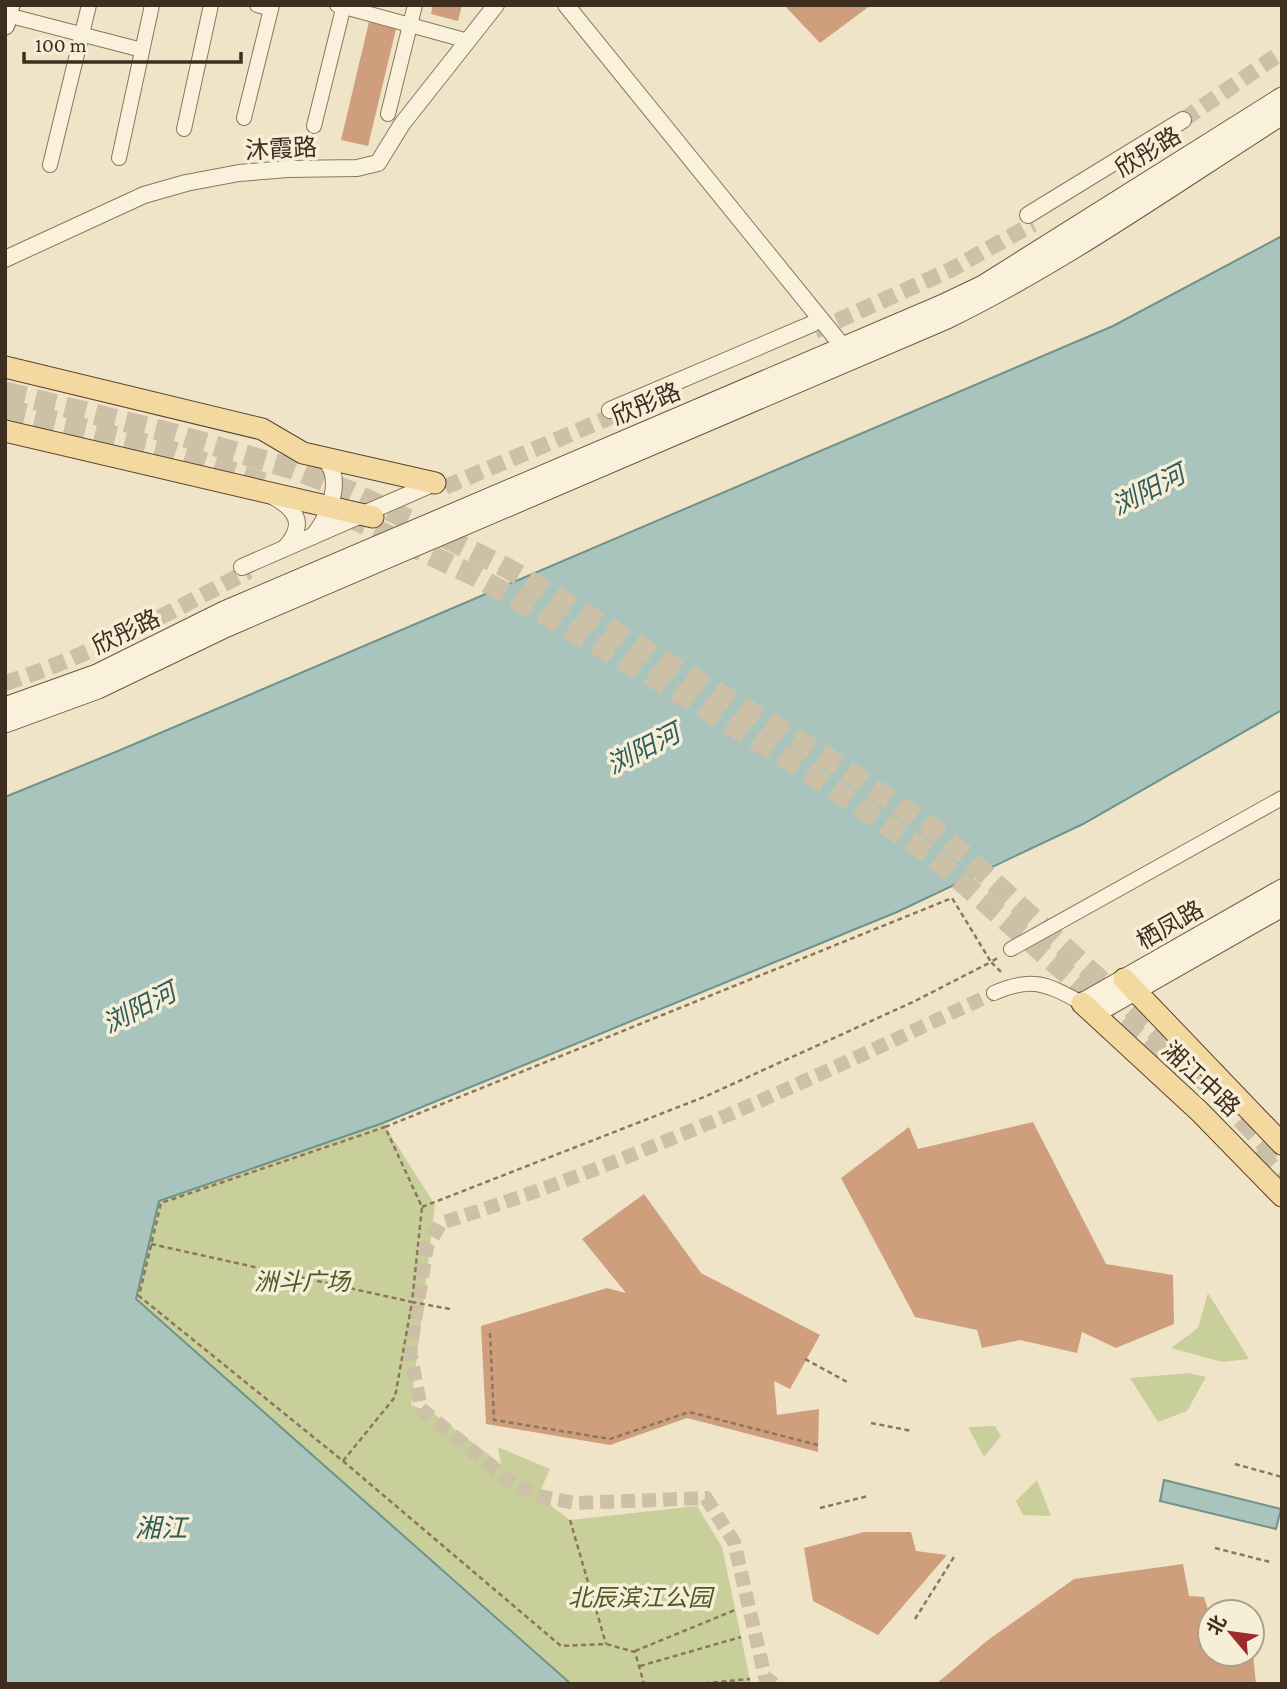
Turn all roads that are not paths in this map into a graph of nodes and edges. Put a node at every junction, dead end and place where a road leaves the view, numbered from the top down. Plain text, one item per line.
1 (89, 5) edge
2 (152, 5) edge
3 (211, 5) edge
4 (415, 5) edge
5 (488, 5) edge
6 (496, 5) edge
7 (566, 5) edge
8 (578, 5) edge
9 (267, 6) edge
10 (341, 6) edge
11 (7, 15) edge
12 (410, 24) junction
13 (82, 34) junction
14 (461, 39) junction
15 (142, 50) junction
16 (1282, 97) edge
17 (388, 114) dead end
18 (1282, 115) edge
19 (244, 118) dead end
20 (1184, 124) tunnel mouth
21 (314, 126) dead end
22 (184, 129) dead end
23 (119, 158) dead end
24 (50, 165) dead end
25 (1031, 220) tunnel mouth
26 (5, 251) edge
27 (5, 259) edge
28 (813, 327) tunnel mouth
29 (852, 352) junction
30 (5, 367) edge
31 (611, 413) tunnel mouth
32 (5, 431) edge
33 (325, 459) junction
34 (441, 483) joint
35 (263, 492) junction
36 (329, 507) junction
37 (368, 516) junction
38 (314, 536) junction
39 (290, 550) junction
40 (246, 569) tunnel mouth
41 (5, 707) edge
42 (5, 723) edge
43 (1282, 798) edge
44 (1282, 889) edge
45 (1282, 907) edge
46 (1011, 950) road end
47 (1130, 985) junction
48 (994, 993) tunnel mouth
49 (1088, 1009) junction
50 (1282, 1144) edge
51 (1282, 1196) edge

1 - 13 street
2 - 15 street
3 - 22 street
4 - 12 street
5 - 14 street, 沐霞路
6 - 27 street, 沐霞路
7 - 29 street
8 - 29 street
9 - 19 street
10 - 12 street
10 - 21 street
11 - 13 street
12 - 14 street
12 - 17 street
13 - 15 street
13 - 24 street
14 - 26 street, 沐霞路
15 - 23 street
16 - 29 main road, 欣彤路
18 - 29 main road, 欣彤路
20 - 25 street
28 - 31 street
29 - 41 main road, 欣彤路
29 - 42 main road, 欣彤路
30 - 33 main road
32 - 35 main road
33 - 34 main road
33 - 36 street
34 - 37 street
35 - 36 main road
35 - 39 street
36 - 37 main road
36 - 38 street
37 - 38 street
37 - 39 street
38 - 39 street
39 - 40 street
43 - 46 street
44 - 47 main road, 栖凤路
45 - 47 main road, 栖凤路
47 - 49 main road, 栖凤路
47 - 50 main road, 湘江中路
48 - 49 street
49 - 51 main road, 湘江中路

